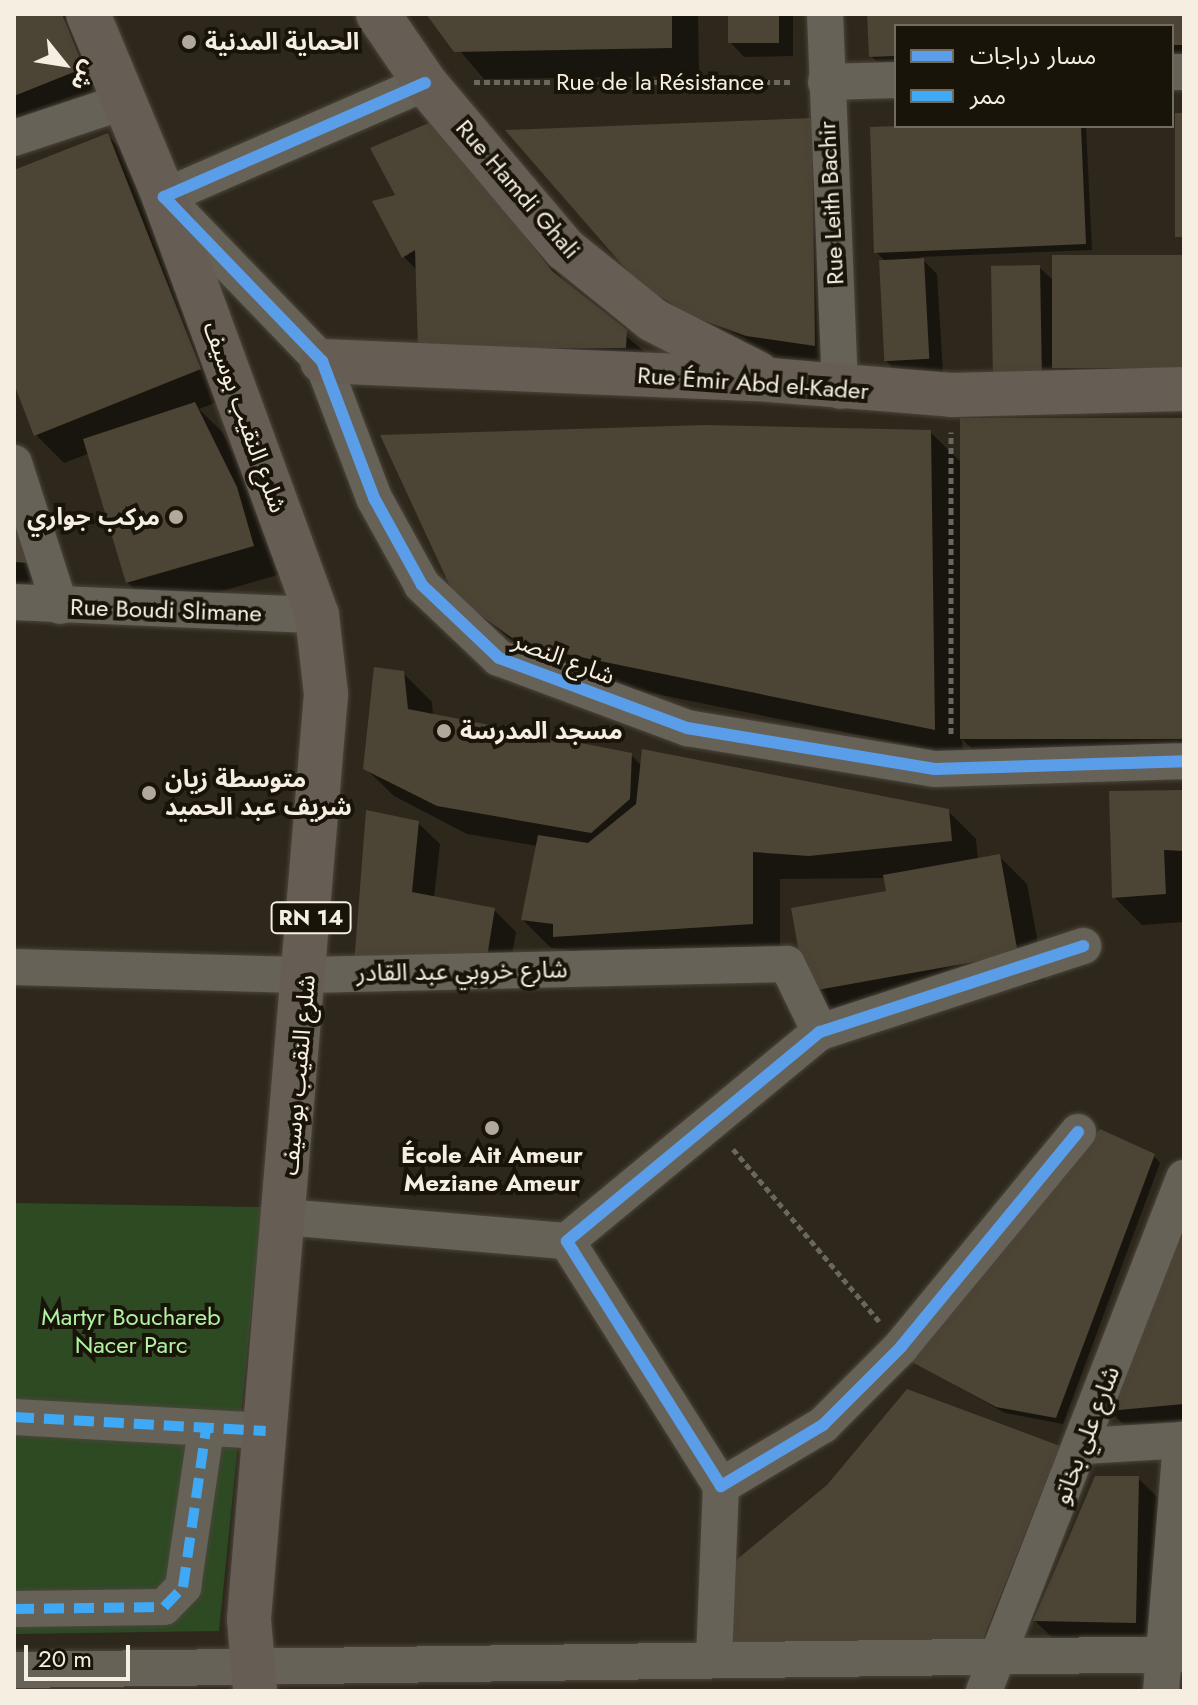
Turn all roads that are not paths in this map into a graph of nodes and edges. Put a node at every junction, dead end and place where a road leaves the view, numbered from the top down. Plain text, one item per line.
1 (88, 14) edge
2 (378, 14) edge
3 (825, 14) edge
4 (894, 80) edge
5 (826, 82) junction
6 (425, 83) junction
7 (125, 101) junction
8 (14, 138) edge
9 (164, 197) junction
10 (322, 361) junction
11 (770, 380) junction
12 (1184, 389) edge
13 (840, 391) junction
14 (14, 463) edge
15 (14, 602) edge
16 (60, 606) junction
17 (317, 615) junction
18 (1184, 761) edge
19 (1083, 946) dead end
20 (14, 967) edge
21 (307, 975) junction
22 (820, 1032) junction
23 (1078, 1132) dead end
24 (1184, 1178) edge
25 (285, 1217) junction
26 (567, 1241) junction
27 (14, 1417) edge
28 (206, 1430) junction
29 (266, 1431) junction
30 (1182, 1440) edge
31 (1084, 1446) junction
32 (721, 1486) junction
33 (14, 1609) edge
34 (1173, 1654) edge
35 (996, 1656) junction
36 (714, 1659) junction
37 (14, 1670) edge
38 (254, 1678) edge
39 (984, 1691) edge
40 (1161, 1691) edge

1 - 7 main road, RN 14
2 - 6 main road, Rue Hamdi Ghali
3 - 5 street, Rue Leith Bachir
4 - 5 street
5 - 13 street, Rue Leith Bachir
6 - 9 street
6 - 11 main road, Rue Hamdi Ghali
7 - 8 street
7 - 9 main road, RN 14
9 - 10 street, شارع النصر
9 - 17 main road, شلرع النقيب بوسيف / RN 14
10 - 11 main road, Rue Émir Abd el-Kader
10 - 18 street, شارع النصر
11 - 13 main road, Rue Émir Abd el-Kader
12 - 13 main road, Rue Émir Abd el-Kader
14 - 16 street
15 - 16 street, Rue Boudi Slimane
16 - 17 street, Rue Boudi Slimane
17 - 21 main road, شلرع النقيب بوسيف / RN 14
19 - 22 street
20 - 21 street, شارع خروبي عبد القادر
21 - 22 street, شارع خروبي عبد القادر
21 - 25 main road, شلرع النقيب بوسيف / RN 14
22 - 26 street
23 - 32 street
24 - 31 street, شارع علي بخاتو
25 - 26 street
25 - 29 main road, شلرع النقيب بوسيف / RN 14
26 - 32 street
27 - 28 street
28 - 29 street
28 - 33 street
29 - 38 main road, شلرع النقيب بوسيف / RN 14
30 - 31 street
30 - 34 street
31 - 35 street, شارع علي بخاتو
32 - 36 street
34 - 35 street
34 - 40 street
35 - 36 street
35 - 39 street, شارع علي بخاتو
36 - 38 street
37 - 38 street

